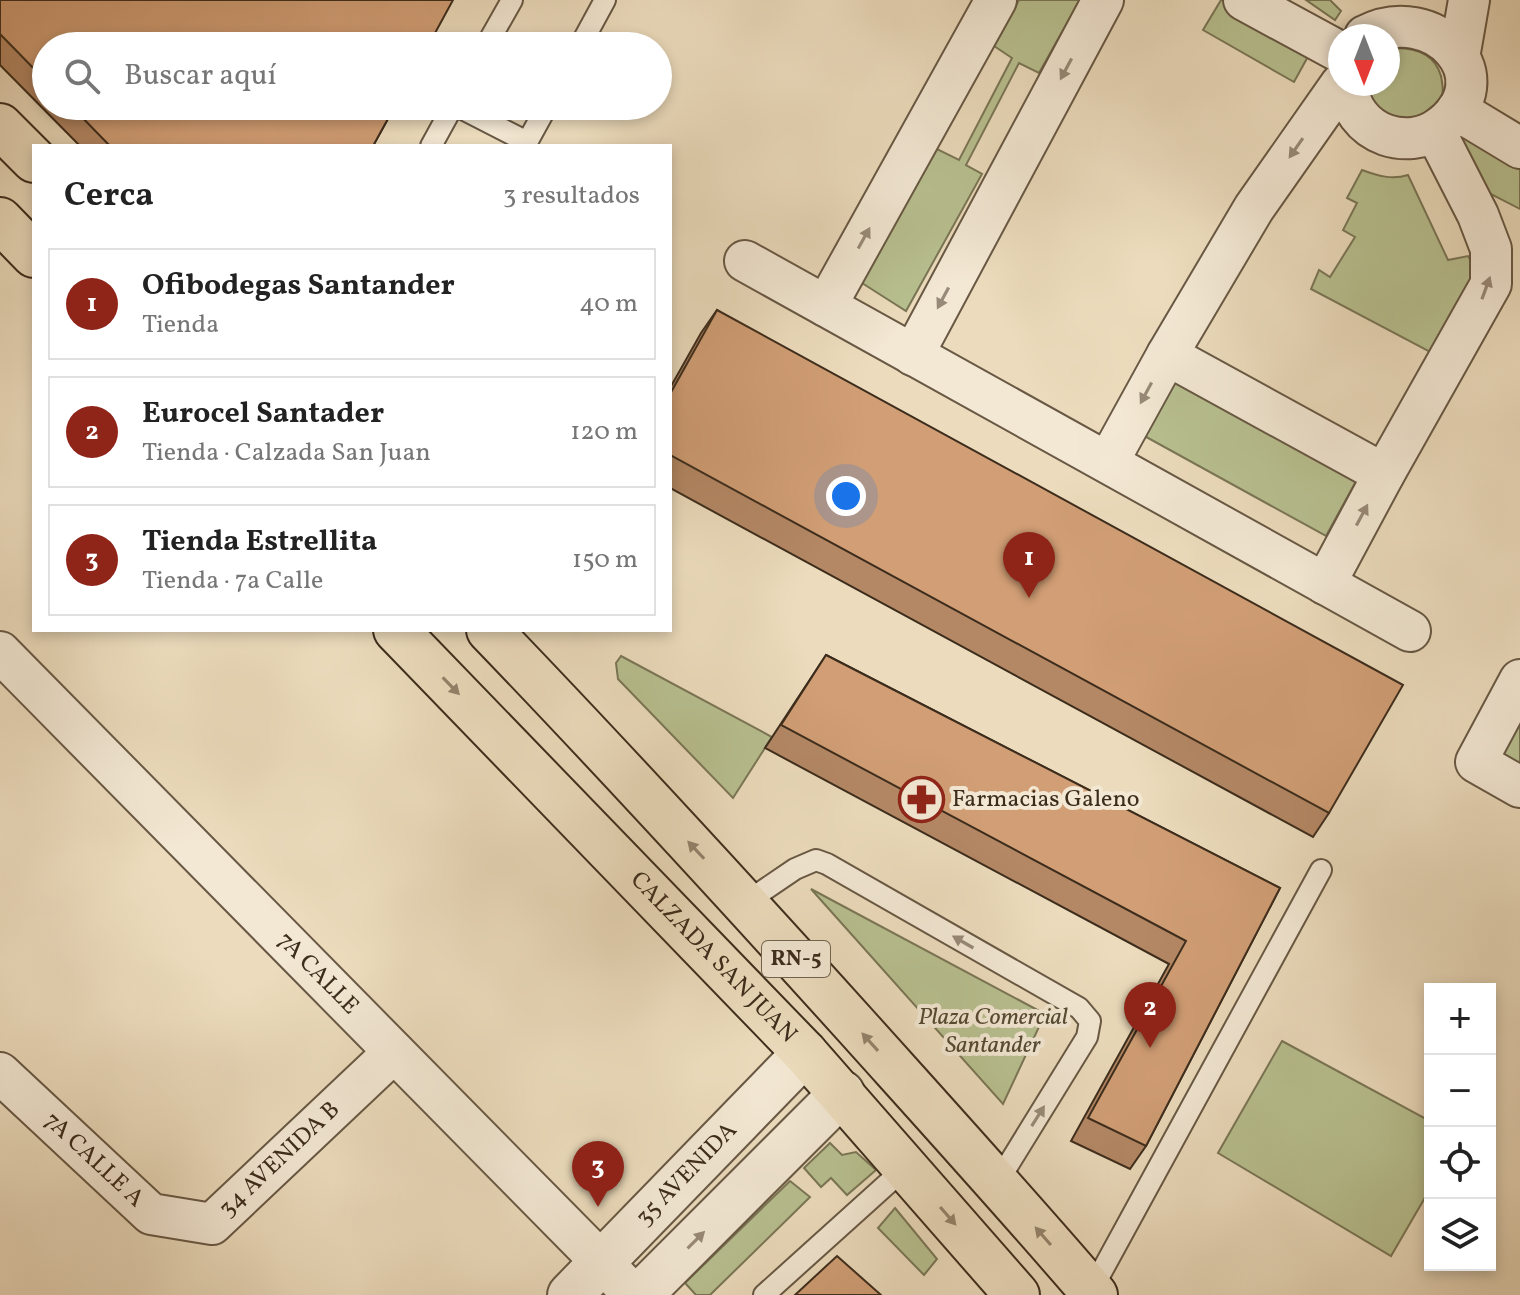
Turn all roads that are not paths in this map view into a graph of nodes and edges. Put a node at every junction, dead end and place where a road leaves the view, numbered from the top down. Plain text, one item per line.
1 (512, 0) edge
2 (605, 0) edge
3 (996, 0) edge
4 (1103, 0) edge
5 (1244, 0) edge
6 (1435, 0) edge
7 (1469, 0) edge
8 (1388, 24) edge
9 (1398, 24) edge
10 (494, 32) edge
11 (588, 32) edge
12 (1328, 46) edge
13 (1460, 52) junction
14 (1335, 96) edge
15 (1348, 96) edge
16 (447, 120) edge
17 (481, 120) edge
18 (539, 120) edge
19 (1446, 121) junction
20 (0, 126) edge
21 (432, 144) edge
22 (526, 144) edge
23 (1520, 148) edge
24 (32, 158) edge
25 (0, 220) edge
26 (32, 253) edge
27 (745, 261) dead end
28 (826, 306) junction
29 (913, 355) junction
30 (1167, 355) junction
31 (1108, 462) junction
32 (1384, 474) junction
33 (1325, 584) junction
34 (1410, 631) dead end
35 (398, 632) edge
36 (491, 632) edge
37 (0, 652) edge
38 (1520, 680) edge
39 (1520, 787) edge
40 (1321, 870) dead end
41 (745, 903) junction
42 (394, 1052) junction
43 (805, 1053) junction
44 (0, 1073) edge
45 (842, 1093) junction
46 (906, 1167) junction
47 (997, 1183) junction
48 (151, 1214) joint
49 (602, 1263) junction
50 (1093, 1293) edge
51 (570, 1295) edge
52 (634, 1295) edge
53 (640, 1295) edge
54 (764, 1295) edge
55 (1017, 1295) edge

1 - 10 lane
2 - 11 lane
28 -> 3 street
4 -> 29 street
5 - 12 street
6 - 8 street
7 - 13 street
9 - 13 street
13 - 19 street
14 -> 30 street
15 - 19 street
16 - 21 lane
17 - 22 lane
18 - 22 lane
19 - 23 street
32 -> 19 street
20 - 24 main road
25 - 26 main road
27 - 28 street
28 - 29 street
29 - 31 street
30 -> 31 street
30 - 32 street
31 - 33 street
33 -> 32 street
33 - 34 street
35 -> 43 main road, CALZADA SAN JUAN / RN-5
41 -> 36 main road, RN-5
37 - 42 street, 7A CALLE
38 - 39 street
40 - 50 lane
47 -> 41 main road, RN-5
47 -> 41 lane
42 - 48 street, 34 AVENIDA B
42 - 49 street, 7A CALLE
43 - 45 main road, CALZADA SAN JUAN / RN-5
43 - 49 street, 35 AVENIDA
44 - 48 street, 7A CALLE A
45 - 46 main road, CALZADA SAN JUAN / RN-5
53 -> 45 street
46 - 54 lane
46 -> 55 main road, CALZADA SAN JUAN / RN-5
50 -> 47 main road, RN-5
49 - 51 street, 35 AVENIDA
49 - 52 street, 7A CALLE

